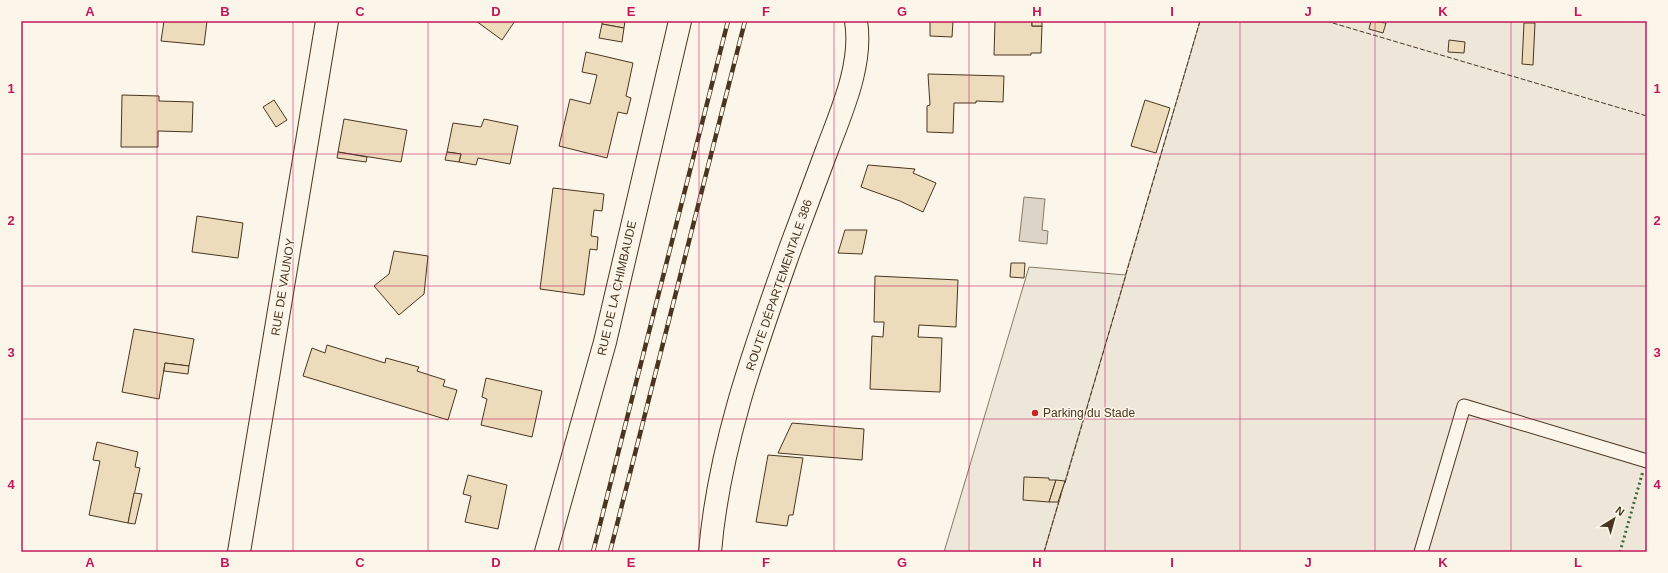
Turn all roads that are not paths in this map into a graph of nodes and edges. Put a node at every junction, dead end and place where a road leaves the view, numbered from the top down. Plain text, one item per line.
1 (327, 21) edge
2 (680, 21) edge
3 (856, 21) edge
4 (1647, 461) edge
5 (239, 552) edge
6 (546, 552) edge
7 (710, 552) edge
8 (1421, 552) edge

1 - 5 street, RUE DE VAUNOY
2 - 6 street, RUE DE LA CHIMBAUDE
3 - 7 street, ROUTE DÉPARTEMENTALE 386
4 - 8 lane

